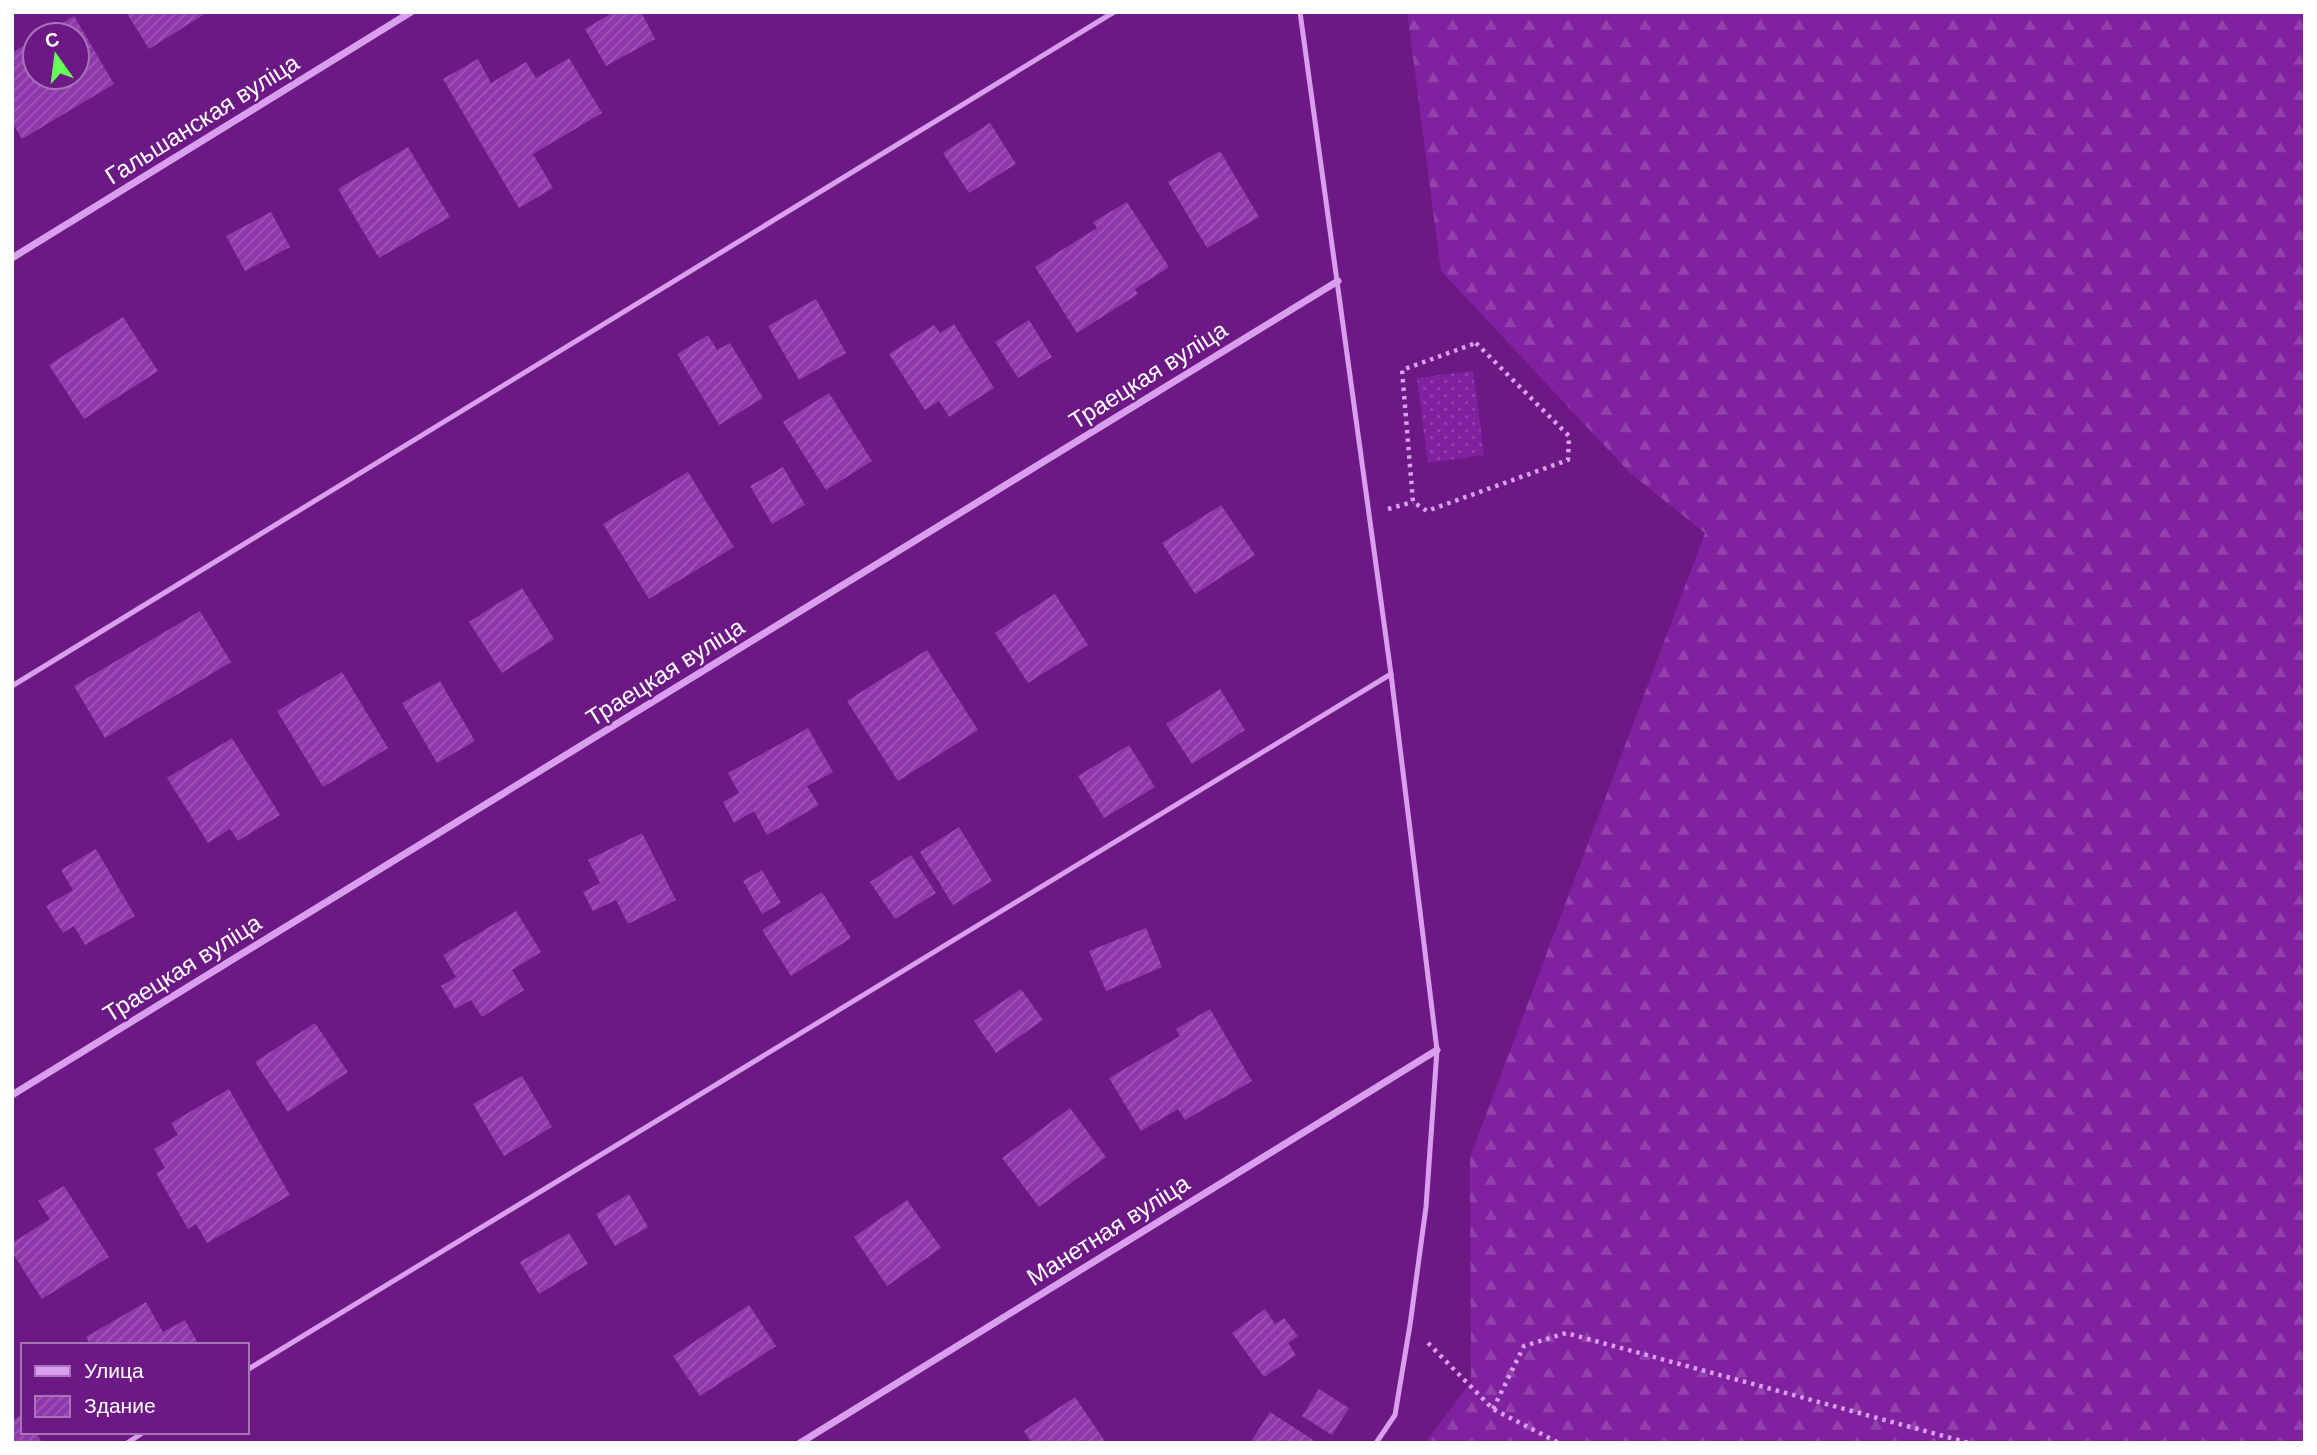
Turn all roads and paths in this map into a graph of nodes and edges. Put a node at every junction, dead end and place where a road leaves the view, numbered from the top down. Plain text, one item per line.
1 (411, 12) edge
2 (1114, 12) edge
3 (1300, 12) edge
4 (12, 258) edge
5 (1338, 281) junction
6 (1476, 343) joint
7 (1391, 674) junction
8 (12, 686) edge
9 (1437, 1050) junction
10 (12, 1095) edge
11 (1410, 1325) junction
12 (248, 1369) edge
13 (1493, 1409) junction
14 (800, 1443) edge
15 (1376, 1443) edge
16 (1559, 1443) edge
17 (1969, 1443) edge

1 - 4 street, Гальшанская вуліца
2 - 8 lane
3 - 5 lane
5 - 7 lane
5 - 10 street, Траецкая вуліца
6 - 6 path
7 - 9 lane
7 - 12 lane
9 - 11 lane
9 - 14 street, Манетная вуліца
11 - 13 path
11 - 15 lane
13 - 16 path
13 - 17 path

